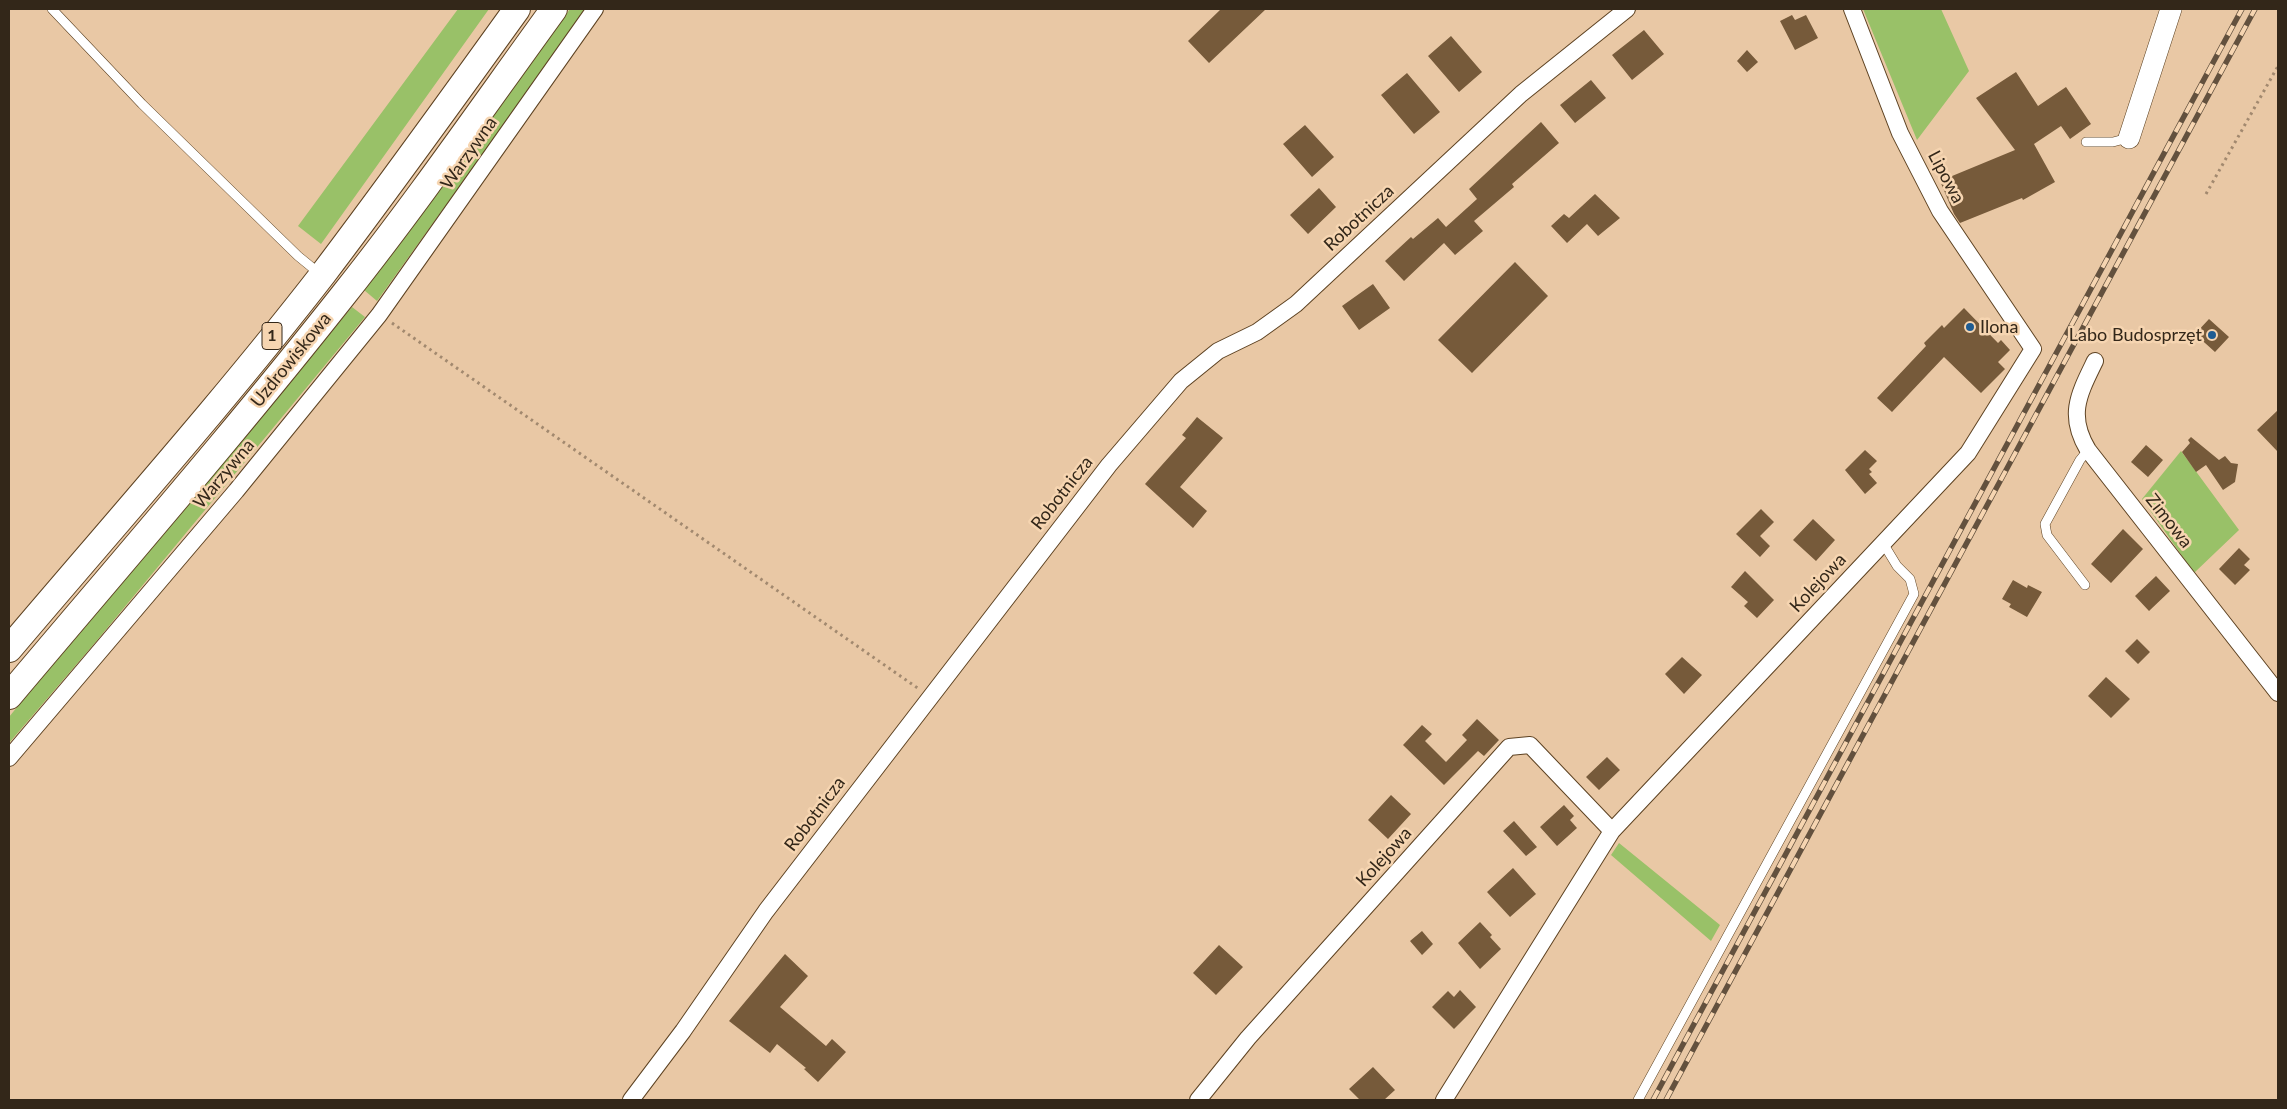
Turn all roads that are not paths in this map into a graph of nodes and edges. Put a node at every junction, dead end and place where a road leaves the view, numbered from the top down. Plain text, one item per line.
1 (52, 9) edge
2 (517, 9) edge
3 (554, 9) edge
4 (596, 9) edge
5 (1627, 9) edge
6 (1852, 9) edge
7 (2171, 9) edge
8 (2129, 138) joint
9 (2086, 142) dead end
10 (322, 276) junction
11 (2033, 349) joint
12 (2095, 361) dead end
13 (2088, 450) junction
14 (1883, 543) junction
15 (2086, 585) dead end
16 (9, 649) edge
17 (2278, 693) edge
18 (9, 696) edge
19 (9, 758) edge
20 (1612, 831) junction
21 (631, 1100) edge
22 (1198, 1100) edge
23 (1444, 1100) edge
24 (1638, 1100) edge

1 - 10 lane
2 - 10 main road, Uzdrowiskowa / 1
3 - 18 main road, Uzdrowiskowa / 1
4 - 19 street, Warzywna
5 - 21 street, Robotnicza
6 - 11 street, Lipowa
7 - 8 street
8 - 9 lane
10 - 16 main road, Uzdrowiskowa / 1
11 - 14 street, Kolejowa
12 - 13 street, Zimowa
13 - 15 lane
13 - 17 street, Zimowa
14 - 20 street, Kolejowa
14 - 24 lane
20 - 22 street, Kolejowa
20 - 23 street, Kolejowa

